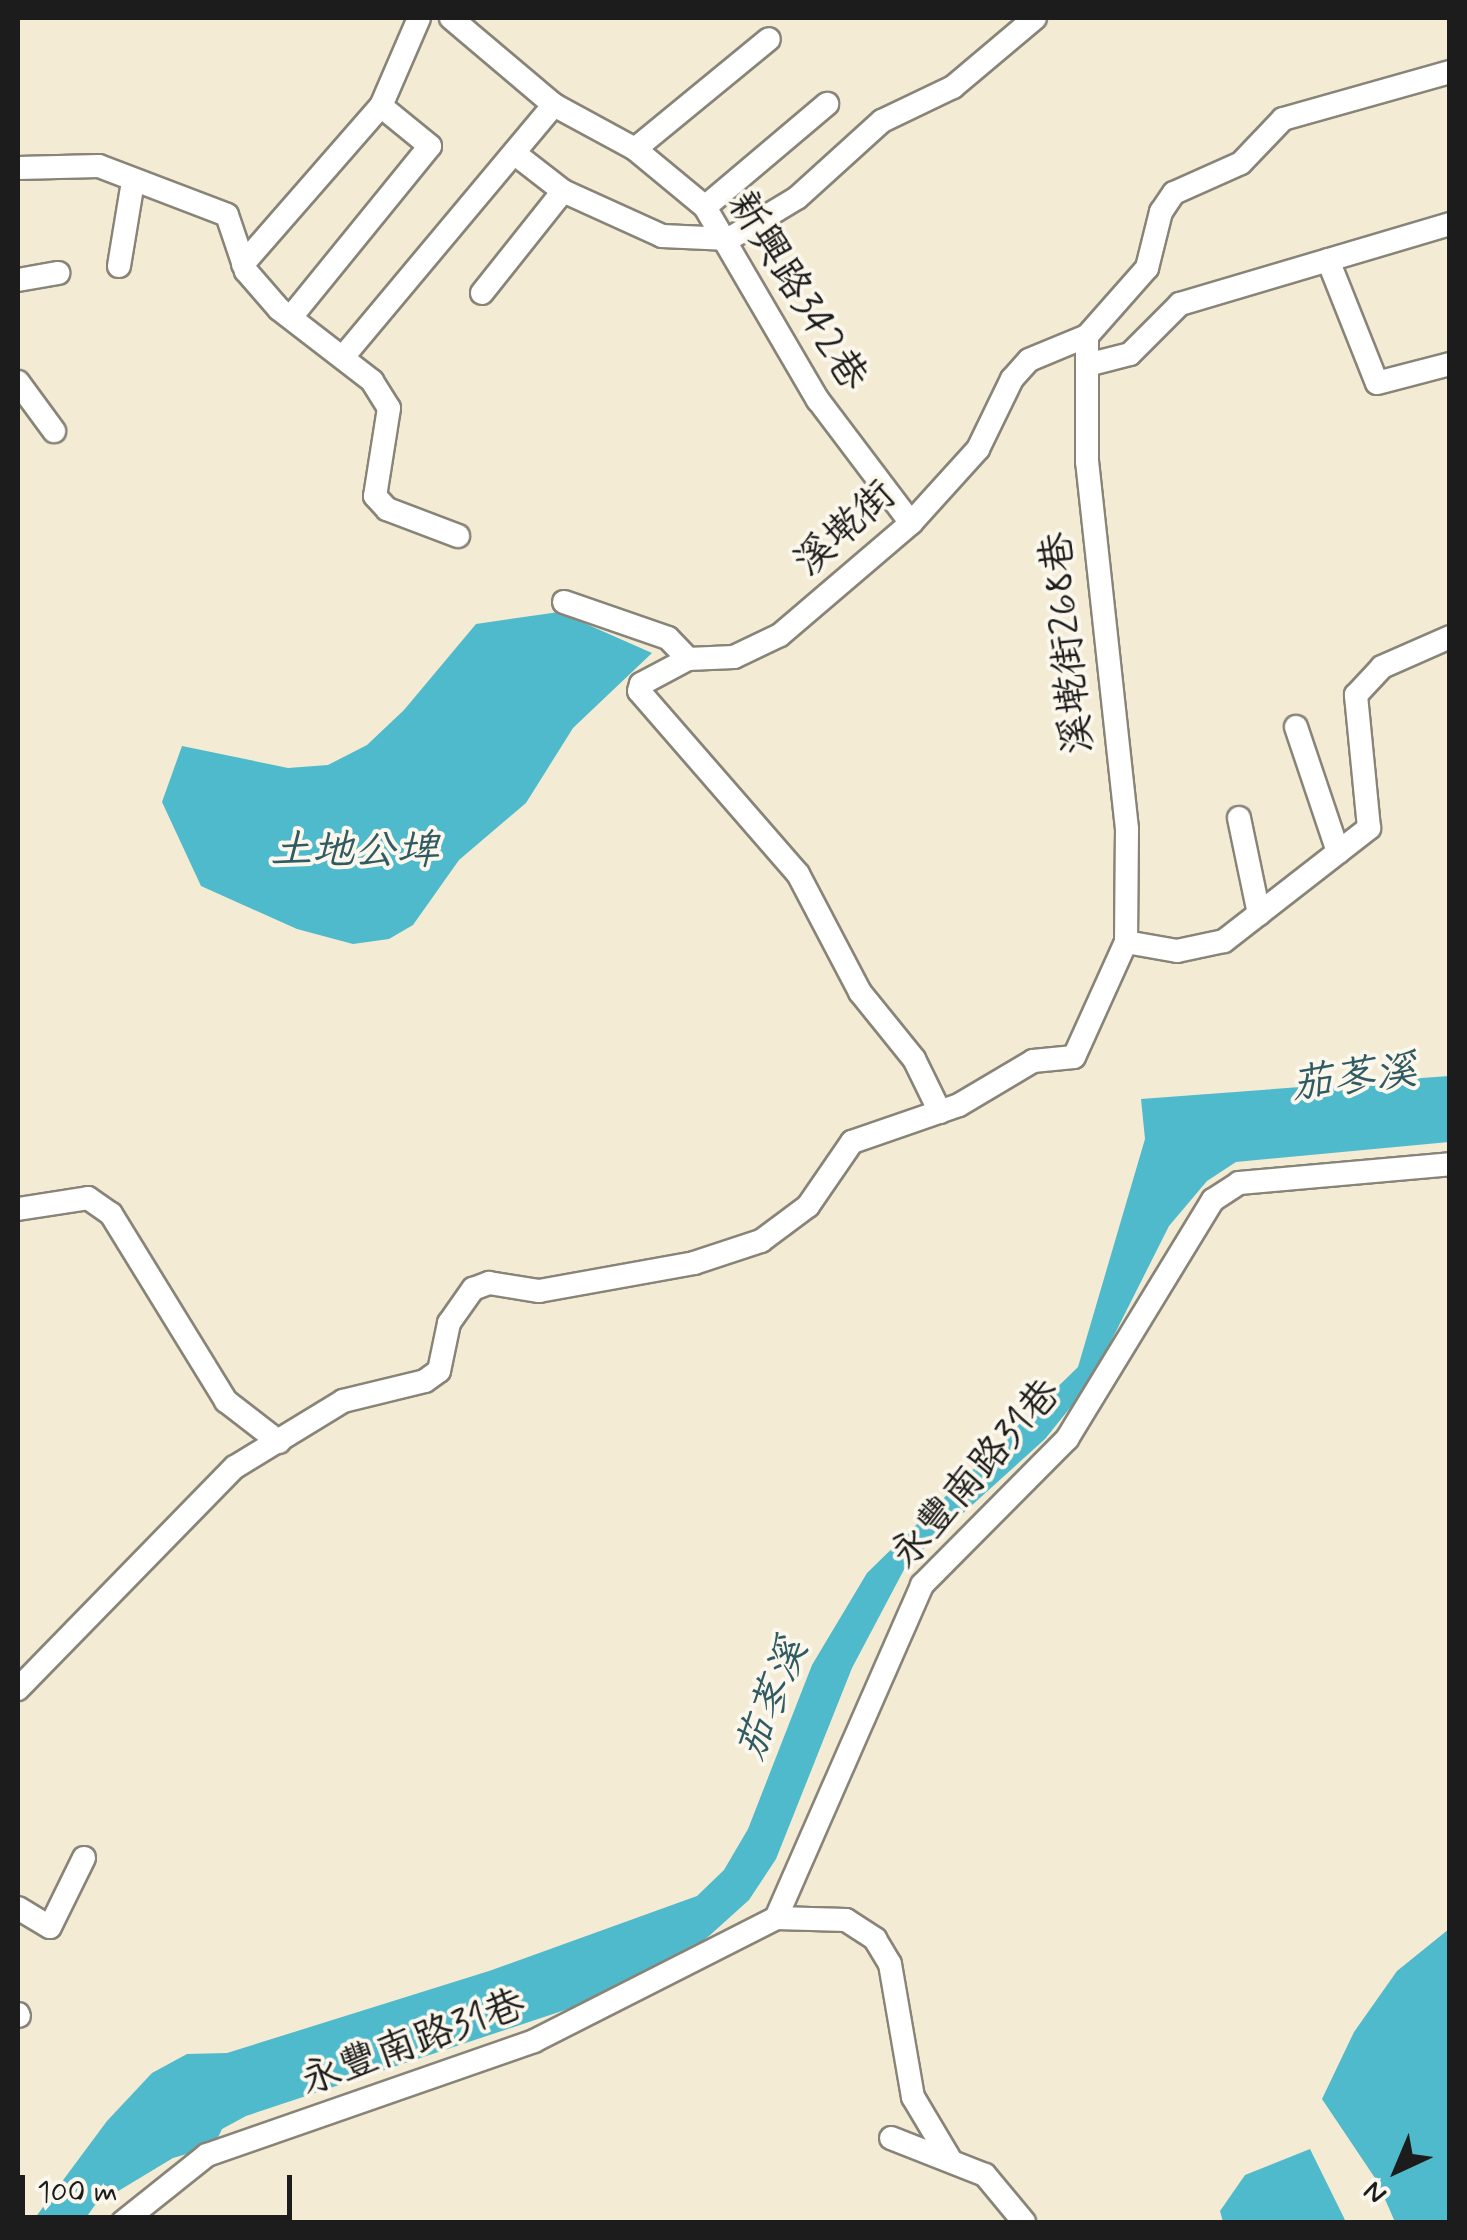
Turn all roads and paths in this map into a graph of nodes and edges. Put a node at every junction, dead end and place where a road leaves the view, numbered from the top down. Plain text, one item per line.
1 (419, 18) edge
2 (451, 18) edge
3 (1035, 18) edge
4 (769, 39) dead end
5 (1450, 72) edge
6 (827, 104) dead end
7 (554, 105) junction
8 (381, 106) junction
9 (635, 149) junction
10 (514, 152) junction
11 (18, 168) edge
12 (133, 181) junction
13 (563, 191) junction
14 (705, 207) junction
15 (1450, 224) edge
16 (729, 239) junction
17 (1328, 260) junction
18 (243, 264) junction
19 (119, 266) dead end
20 (58, 272) dead end
21 (18, 280) edge
22 (482, 293) dead end
23 (291, 317) junction
24 (1088, 336) junction
25 (343, 356) junction
26 (1450, 364) edge
27 (1087, 365) junction
28 (18, 382) edge
29 (54, 430) dead end
30 (911, 523) junction
31 (458, 536) dead end
32 (564, 602) dead end
33 (1450, 637) edge
34 (688, 660) junction
35 (1296, 728) dead end
36 (1240, 818) dead end
37 (1338, 852) junction
38 (1259, 914) junction
39 (1126, 942) junction
40 (940, 1112) junction
41 (1450, 1164) edge
42 (18, 1209) edge
43 (279, 1442) junction
44 (18, 1689) edge
45 (84, 1858) dead end
46 (18, 1908) edge
47 (776, 1918) junction
48 (891, 2138) dead end
49 (950, 2159) junction
50 (123, 2222) edge
51 (1024, 2222) edge

1 - 8 street
2 - 7 street, 新興路342巷
3 - 16 street
4 - 9 street
5 - 24 street, 溪墘街
6 - 14 street
7 - 9 street, 新興路342巷
7 - 10 street
8 - 18 street
8 - 23 street
9 - 14 street, 新興路342巷
10 - 13 street
10 - 25 street
11 - 12 street
12 - 18 street
12 - 19 street
13 - 16 street
13 - 22 street
14 - 16 street, 新興路342巷
15 - 17 street
16 - 30 street, 新興路342巷
17 - 26 street
17 - 27 street
18 - 23 street
20 - 21 street
23 - 25 street
24 - 27 street, 溪墘街268巷
24 - 30 street, 溪墘街
25 - 31 street
27 - 39 street, 溪墘街268巷
28 - 29 street
30 - 34 street, 溪墘街
32 - 34 street
33 - 37 street
34 - 40 street, 溪墘街
35 - 37 street
36 - 38 street
37 - 38 street
38 - 39 street
39 - 40 street
40 - 43 street
41 - 47 street, 永豐南路31巷
42 - 43 street
43 - 44 street
45 - 46 street
47 - 49 street
47 - 50 street, 永豐南路31巷
48 - 49 street
49 - 51 street

